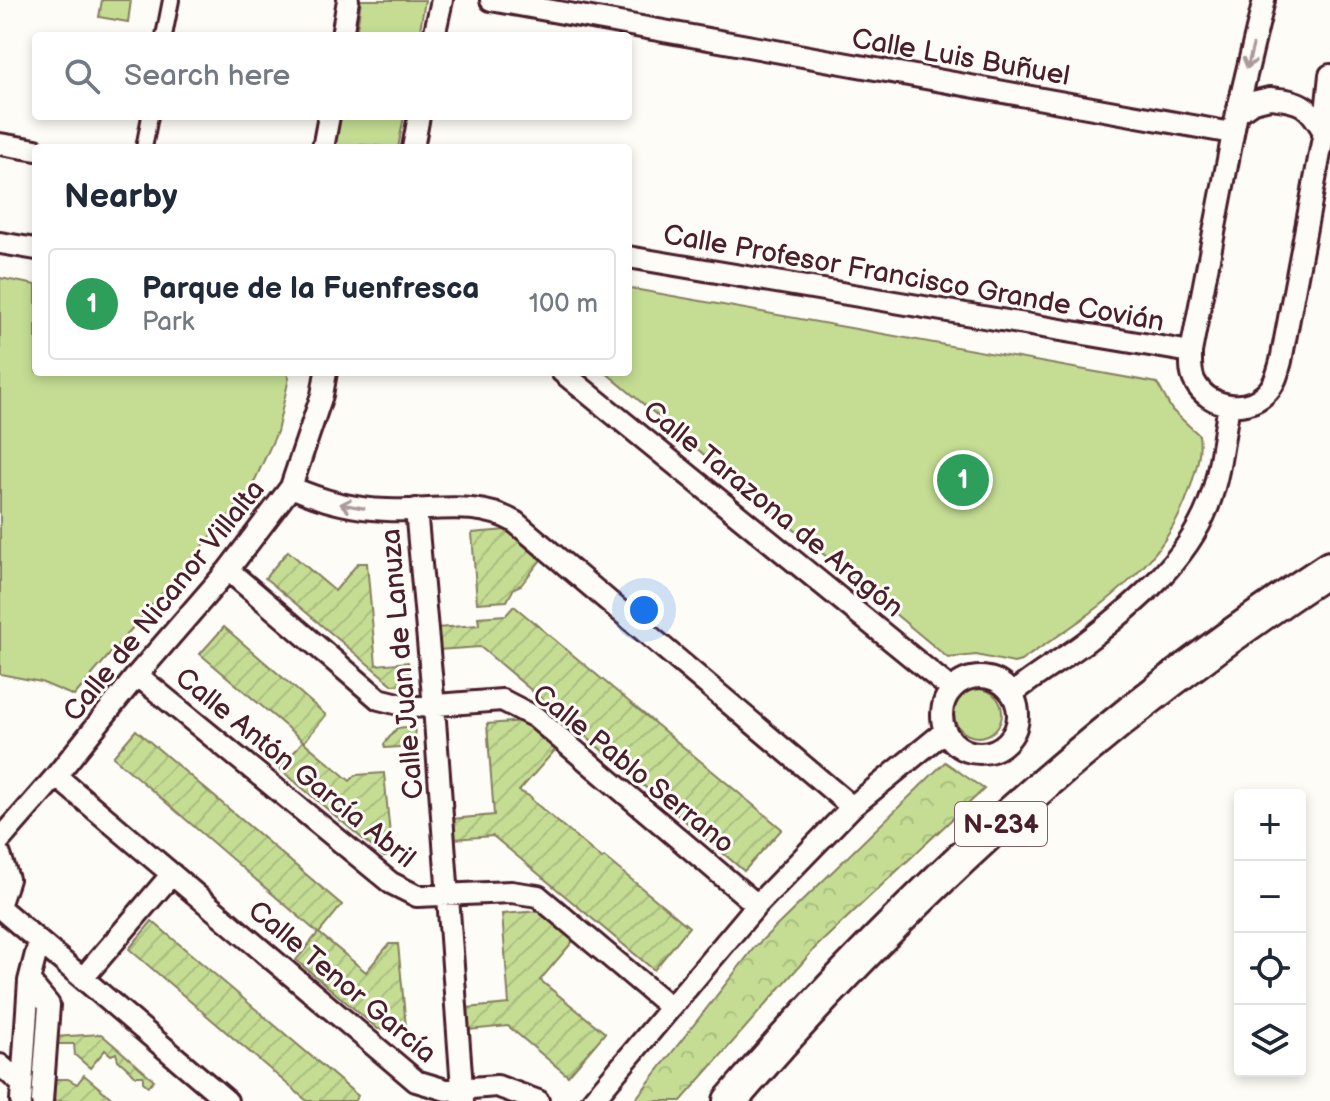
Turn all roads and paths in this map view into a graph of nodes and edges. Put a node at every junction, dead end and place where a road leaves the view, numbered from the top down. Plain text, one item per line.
1 (171, 0) edge
2 (348, 0) edge
3 (442, 0) edge
4 (491, 0) edge
5 (1264, 0) edge
6 (165, 32) edge
7 (343, 32) edge
8 (435, 32) edge
9 (1330, 75) edge
10 (149, 120) edge
11 (328, 120) edge
12 (418, 120) edge
13 (1234, 123) junction
14 (0, 144) edge
15 (145, 144) edge
16 (324, 144) edge
17 (414, 144) edge
18 (1325, 144) edge
19 (32, 149) edge
20 (0, 243) edge
21 (32, 248) edge
22 (632, 258) edge
23 (1191, 352) junction
24 (325, 376) edge
25 (567, 376) edge
26 (1229, 405) junction
27 (291, 487) junction
28 (416, 509) junction
29 (1330, 568) edge
30 (228, 570) junction
31 (137, 675) junction
32 (951, 689) junction
33 (1012, 694) junction
34 (434, 707) junction
35 (945, 731) junction
36 (56, 776) junction
37 (852, 807) junction
38 (0, 840) edge
39 (0, 855) edge
40 (172, 874) junction
41 (448, 896) junction
42 (757, 905) junction
43 (0, 906) edge
44 (39, 942) junction
45 (83, 978) junction
46 (29, 981) junction
47 (670, 1007) junction
48 (0, 1065) edge
49 (22, 1093) edge
50 (462, 1095) edge
51 (42, 1101) edge
52 (227, 1101) edge
53 (538, 1101) edge
54 (592, 1101) edge
55 (730, 1101) edge

1 - 6 street
2 - 7 street
3 - 8 street
4 - 13 street, Calle Luis Buñuel
5 -> 13 street
9 - 18 street
10 - 15 street
11 - 16 street
12 - 17 street
13 - 18 street
13 - 23 street
14 - 19 street
18 - 26 street
20 - 21 street
22 - 23 street, Calle Profesor Francisco Grande Covián
23 - 26 street
24 - 27 street, Calle de Nicanor Villalta
25 - 32 street, Calle Tarazona de Aragón
26 - 33 street
28 -> 27 street
27 - 30 street, Calle de Nicanor Villalta
28 - 34 street, Calle Juan de Lanuza
28 - 37 street
29 - 55 highway, N-234
30 - 31 street, Calle de Nicanor Villalta
30 - 34 street, Calle Pablo Serrano
31 - 36 street, Calle de Nicanor Villalta
31 - 41 street, Calle Antón García Abril
32 - 33 street
32 - 35 street
33 - 35 street
34 - 41 street, Calle Juan de Lanuza
34 - 42 street, Calle Pablo Serrano
35 - 37 street
36 - 38 street, Calle de Nicanor Villalta
36 - 40 street, Calle Tenor García
37 - 42 street
39 - 43 street
40 - 45 street
40 - 50 street, Calle Tenor García
41 - 47 street, Calle Antón García Abril
41 - 50 street, Calle Juan de Lanuza
42 - 47 street
43 - 44 street
44 - 45 street
44 - 46 street
45 - 52 street
46 - 49 street
46 - 51 street
47 - 54 street
48 - 49 street
50 - 53 street, Calle Tenor García

